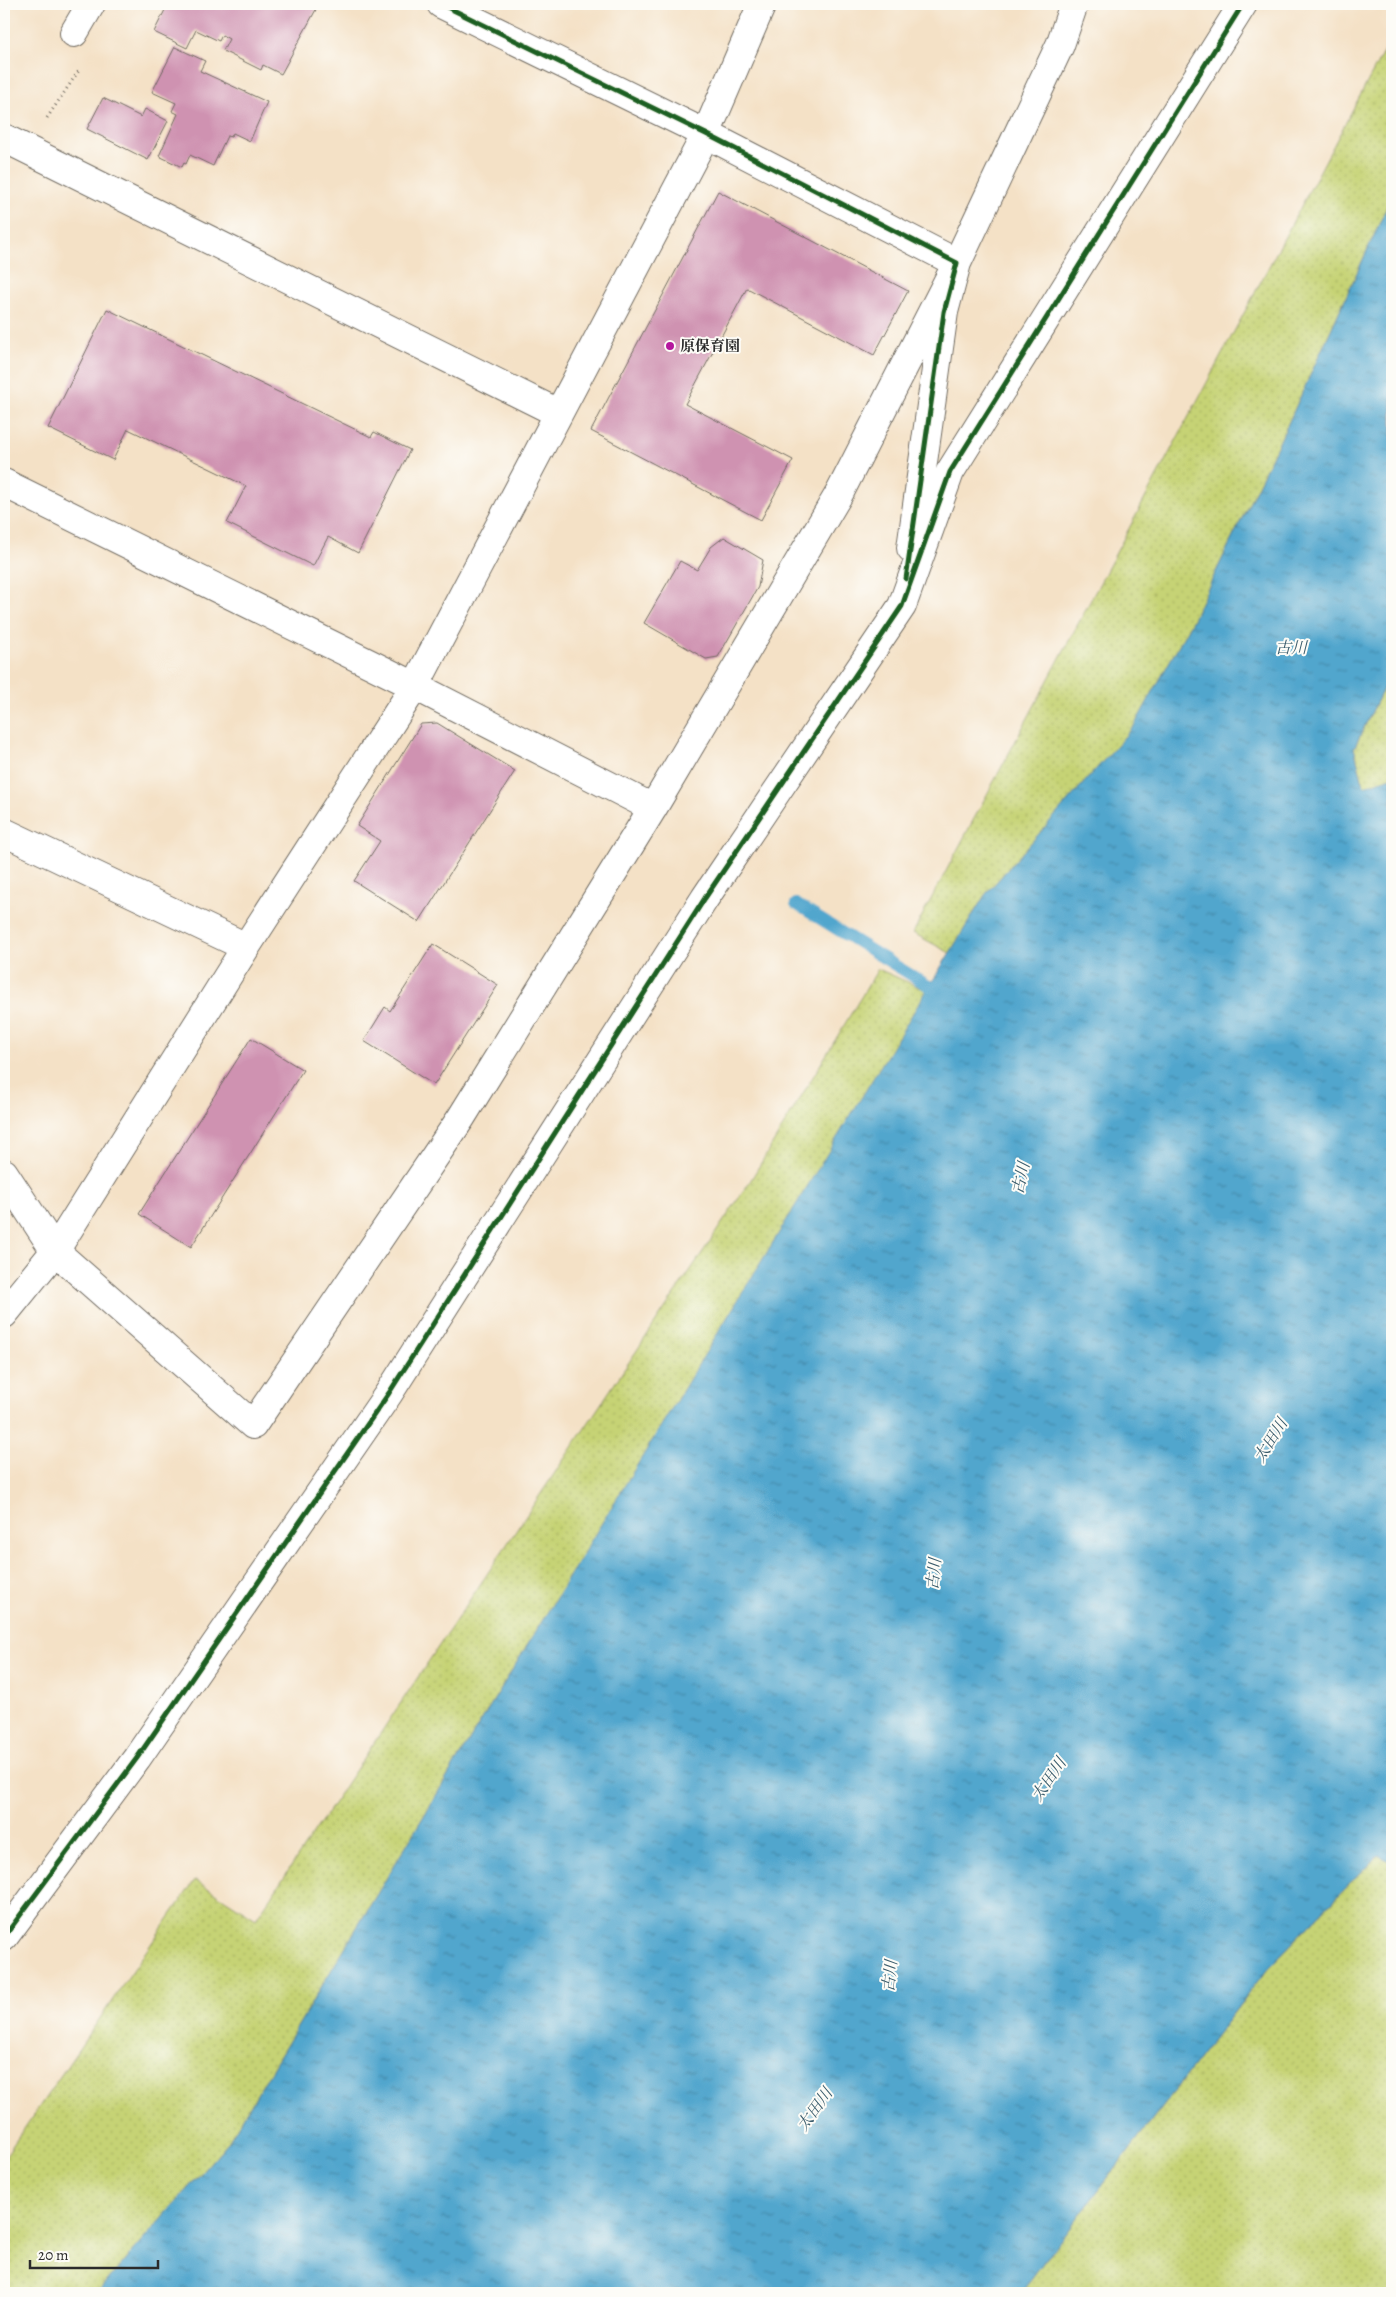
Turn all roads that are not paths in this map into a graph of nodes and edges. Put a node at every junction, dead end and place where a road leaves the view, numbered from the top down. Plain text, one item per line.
1 (91, 4) edge
2 (441, 4) edge
3 (762, 4) edge
4 (1074, 4) edge
5 (1243, 4) edge
6 (74, 33) dead end
7 (706, 134) junction
8 (4, 138) edge
9 (957, 263) junction
10 (558, 413) junction
11 (4, 483) edge
12 (902, 606) junction
13 (414, 686) junction
14 (653, 808) junction
15 (4, 832) edge
16 (246, 947) junction
17 (4, 1173) edge
18 (55, 1251) junction
19 (4, 1314) edge
20 (4, 1937) edge

1 - 6 street
2 - 7 street
3 - 7 street
4 - 9 street
5 - 12 street
7 - 9 street
7 - 10 street
8 - 10 street
9 - 12 street
9 - 14 street
10 - 13 street
11 - 13 street
12 - 20 street
13 - 14 street
13 - 16 street
14 - 18 street
15 - 16 street
16 - 18 street
17 - 18 street
18 - 19 street

